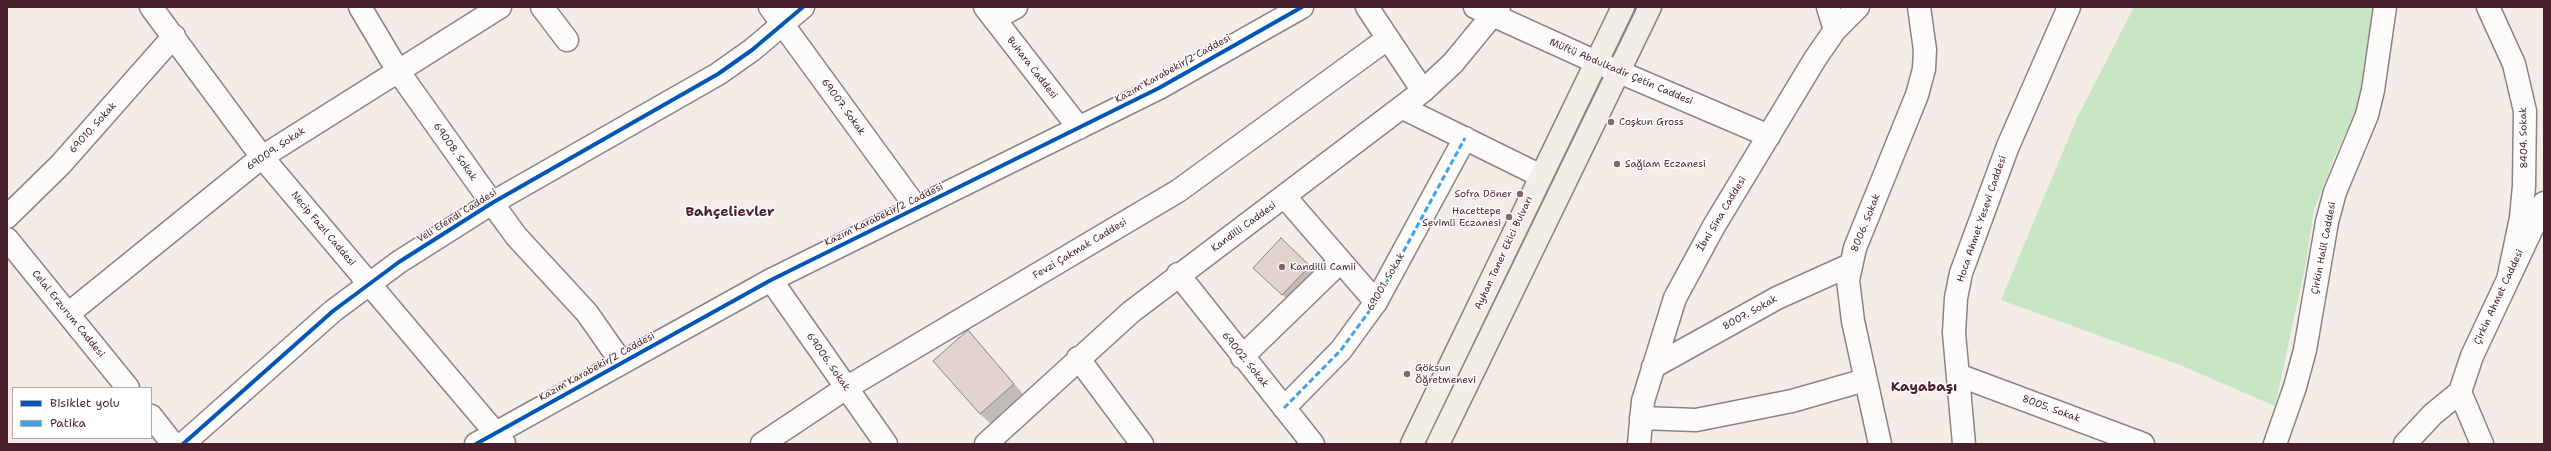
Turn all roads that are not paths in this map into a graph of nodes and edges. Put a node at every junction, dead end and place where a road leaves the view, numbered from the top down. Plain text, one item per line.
1 (151, 7) edge
2 (360, 7) edge
3 (500, 7) edge
4 (542, 7) edge
5 (770, 7) edge
6 (803, 7) edge
7 (1016, 7) edge
8 (1302, 7) edge
9 (1367, 7) edge
10 (1623, 7) edge
11 (1650, 7) edge
12 (1828, 7) edge
13 (1858, 7) edge
14 (1919, 7) edge
15 (2069, 7) edge
16 (2385, 7) edge
17 (2488, 7) edge
18 (1489, 10) edge
19 (989, 13) edge
20 (783, 24) junction
21 (1835, 30) junction
22 (174, 36) junction
23 (1387, 39) junction
24 (567, 40) dead end
25 (1596, 62) junction
26 (398, 71) junction
27 (1619, 72) junction
28 (1423, 91) junction
29 (1403, 108) junction
30 (1079, 128) junction
31 (1769, 136) junction
32 (1464, 138) junction
33 (262, 157) junction
34 (1541, 176) junction
35 (1286, 197) junction
36 (492, 203) junction
37 (2544, 203) edge
38 (916, 207) junction
39 (7, 217) edge
40 (7, 239) edge
41 (1340, 262) junction
42 (1850, 265) junction
43 (1178, 274) junction
44 (2509, 275) junction
45 (771, 280) junction
46 (368, 284) junction
47 (1376, 302) junction
48 (68, 314) junction
49 (1242, 357) junction
50 (1078, 358) junction
51 (622, 362) junction
52 (1653, 366) junction
53 (1958, 375) junction
54 (1865, 380) junction
55 (127, 387) edge
56 (846, 388) junction
57 (2460, 392) junction
58 (1284, 408) junction
59 (152, 417) edge
60 (1641, 418) junction
61 (500, 438) edge
62 (174, 444) edge
63 (183, 444) edge
64 (476, 444) edge
65 (762, 444) edge
66 (886, 444) edge
67 (986, 444) edge
68 (1142, 444) edge
69 (1313, 444) edge
70 (1412, 444) edge
71 (1438, 444) edge
72 (1639, 444) edge
73 (1880, 444) edge
74 (1964, 444) edge
75 (2143, 444) edge
76 (2275, 444) edge
77 (2405, 444) edge
78 (2482, 444) edge

1 - 22 street, Necip Fazıl Caddesi
2 - 26 street, 69008. Sokak
3 - 26 street, 69009. Sokak
4 - 24 street
5 - 20 street, 69007. Sokak
6 - 20 street, Veli Efendi Caddesi
7 - 19 street
8 - 30 street, Kazım Karabekir/2 Caddesi
9 - 23 street
10 - 25 main road, Ayhan Taner Ekici Bulvarı
11 - 27 main road
12 - 21 street
13 - 21 street, İbni Sina Caddesi
14 - 42 street, 8006. Sokak
15 - 53 street, Hoca Ahmet Yesevi Caddesi
16 - 76 street, Çirkin Halil Caddesi
17 - 44 street, 8404. Sokak
18 - 25 street, Müftü Abdulkadir Çetin Caddesi
18 - 28 street, Kandilli Caddesi
19 - 30 street, Buhara Caddesi
20 - 36 street, Veli Efendi Caddesi
20 - 38 street, 69007. Sokak
21 - 31 street, İbni Sina Caddesi
22 - 33 street, Necip Fazıl Caddesi
22 - 39 street, 69010. Sokak
23 - 28 street
23 - 56 street, Fevzi Çakmak Caddesi
25 - 27 street, Müftü Abdulkadir Çetin Caddesi
25 - 34 main road, Ayhan Taner Ekici Bulvarı
26 - 33 street, 69009. Sokak
26 - 36 street, 69008. Sokak
27 - 31 street, Müftü Abdulkadir Çetin Caddesi
27 - 71 main road
28 - 29 street, Kandilli Caddesi
29 - 32 street
29 - 35 street, Kandilli Caddesi
30 - 38 street, Kazım Karabekir/2 Caddesi
31 - 52 street, İbni Sina Caddesi
32 - 34 street
32 - 47 street, 69001. Sokak
33 - 46 street, Necip Fazıl Caddesi
33 - 48 street, 69009. Sokak
34 - 70 main road, Ayhan Taner Ekici Bulvarı
35 - 41 street
35 - 43 street, Kandilli Caddesi
36 - 46 street, Veli Efendi Caddesi
36 - 51 street, 69008. Sokak
37 - 44 street, Çirkin Ahmet Caddesi
38 - 45 street, Kazım Karabekir/2 Caddesi
40 - 48 street, Celal Erzurum Caddesi
41 - 47 street
41 - 49 street
42 - 52 street, 8007. Sokak
42 - 54 street, 8006. Sokak
43 - 49 street, 69002. Sokak
43 - 50 street, Kandilli Caddesi
44 - 57 street, Çirkin Ahmet Caddesi
45 - 51 street, Kazım Karabekir/2 Caddesi
45 - 56 street, 69006. Sokak
46 - 61 street, Necip Fazıl Caddesi
46 - 63 street, Veli Efendi Caddesi
47 - 58 street, 69001. Sokak
48 - 55 street, Celal Erzurum Caddesi
49 - 58 street, 69002. Sokak
50 - 67 street, Kandilli Caddesi
50 - 68 street
51 - 61 street, Kazım Karabekir/2 Caddesi
52 - 60 street, İbni Sina Caddesi
53 - 74 street, Hoca Ahmet Yesevi Caddesi
53 - 75 street, 8005. Sokak
54 - 60 street
54 - 73 street, 8006. Sokak
56 - 65 street, Fevzi Çakmak Caddesi
56 - 66 street, 69006. Sokak
57 - 77 street
57 - 78 street
58 - 69 street, 69002. Sokak
59 - 62 street
60 - 72 street, İbni Sina Caddesi
61 - 64 street, Kazım Karabekir/2 Caddesi

